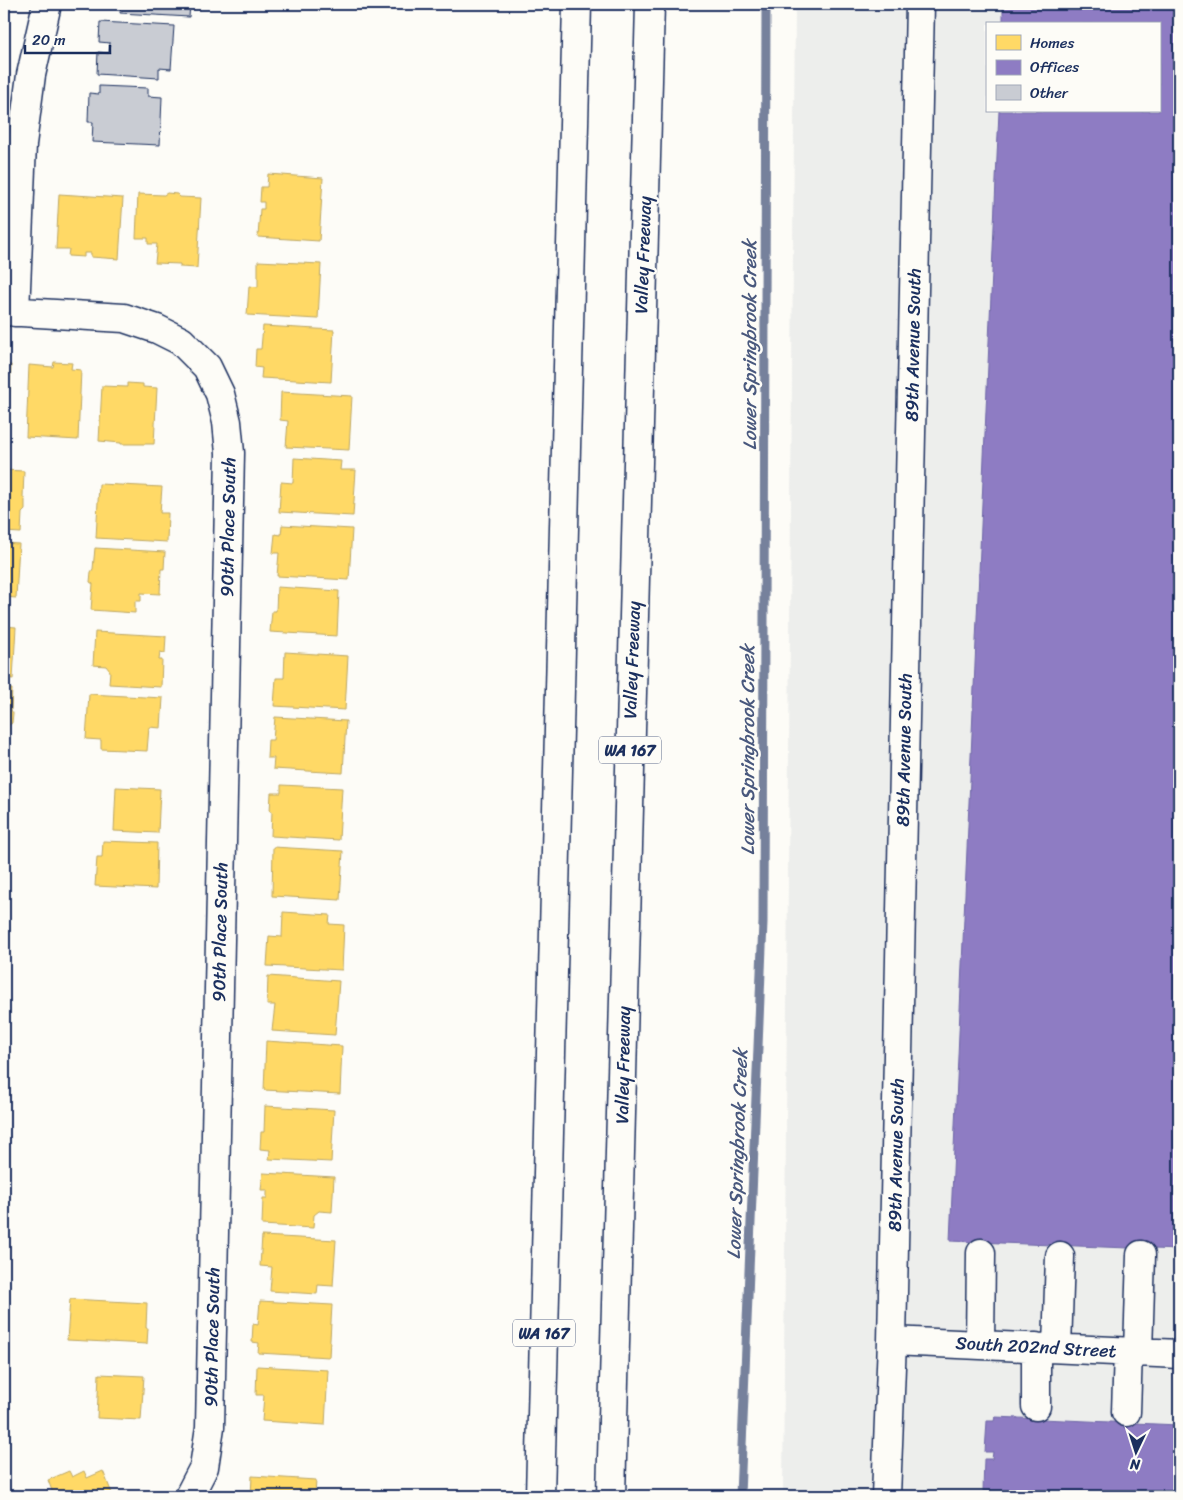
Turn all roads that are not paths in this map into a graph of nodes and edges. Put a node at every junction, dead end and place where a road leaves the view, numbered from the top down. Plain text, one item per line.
1 (47, 4) edge
2 (576, 4) edge
3 (650, 4) edge
4 (920, 4) edge
5 (9, 311) edge
6 (982, 1253) dead end
7 (1141, 1255) dead end
8 (1060, 1256) dead end
9 (892, 1341) junction
10 (980, 1345) junction
11 (1046, 1348) junction
12 (1133, 1352) junction
13 (1179, 1354) edge
14 (1036, 1406) dead end
15 (1126, 1412) dead end
16 (189, 1496) edge
17 (540, 1496) edge
18 (610, 1496) edge
19 (886, 1496) edge

1 - 5 main road
2 - 17 main road, WA 167
3 - 18 main road, Valley Freeway / WA 167
4 - 9 main road, 89th Avenue South
5 - 16 main road, 90th Place South
6 - 10 main road
7 - 12 main road
8 - 11 main road
9 - 10 main road, South 202nd Street
9 - 19 main road, 89th Avenue South
10 - 11 main road, South 202nd Street
11 - 12 main road, South 202nd Street
11 - 14 main road
12 - 13 main road, South 202nd Street
12 - 15 main road

